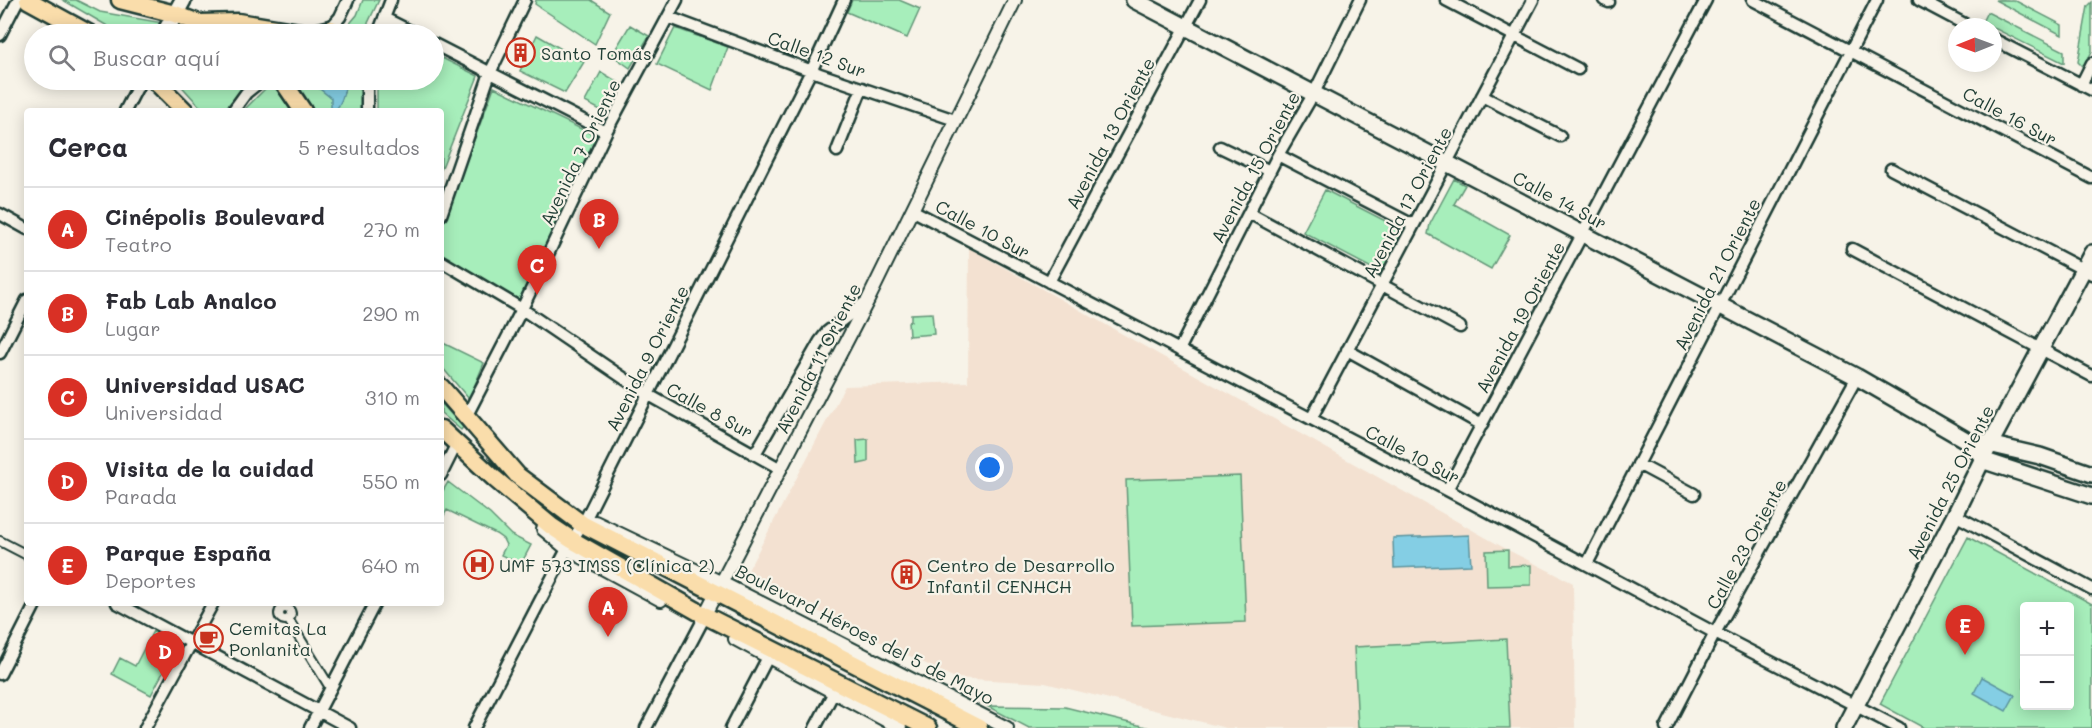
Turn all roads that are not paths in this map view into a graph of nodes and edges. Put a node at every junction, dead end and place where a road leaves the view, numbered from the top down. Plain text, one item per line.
1 (18, 0) edge
2 (28, 0) edge
3 (120, 0) edge
4 (348, 0) edge
5 (391, 0) edge
6 (525, 0) edge
7 (677, 0) edge
8 (844, 0) edge
9 (1015, 0) edge
10 (1134, 0) edge
11 (1200, 0) edge
12 (1360, 0) edge
13 (1446, 0) edge
14 (1533, 0) edge
15 (1706, 0) edge
16 (1753, 0) edge
17 (1877, 0) edge
18 (1918, 0) edge
19 (179, 7) edge
20 (668, 17) junction
21 (384, 18) junction
22 (1953, 18) edge
23 (200, 23) joint
24 (72, 24) edge
25 (170, 24) edge
26 (250, 24) edge
27 (334, 24) edge
28 (382, 24) edge
29 (396, 24) edge
30 (1185, 27) junction
31 (0, 35) edge
32 (1514, 36) junction
33 (2002, 44) edge
34 (444, 49) edge
35 (1850, 51) junction
36 (2092, 63) edge
37 (1578, 69) dead end
38 (811, 71) junction
39 (490, 73) junction
40 (2081, 85) junction
41 (862, 88) junction
42 (136, 90) edge
43 (164, 90) edge
44 (250, 90) edge
45 (289, 90) edge
46 (367, 90) edge
47 (2092, 90) edge
48 (1314, 93) junction
49 (1482, 96) junction
50 (127, 108) edge
51 (182, 108) edge
52 (235, 108) edge
53 (301, 108) edge
54 (368, 108) edge
55 (955, 120) junction
56 (606, 132) junction
57 (1560, 136) dead end
58 (1220, 147) dead end
59 (837, 151) dead end
60 (1278, 155) junction
61 (1446, 163) junction
62 (1891, 169) dead end
63 (1270, 171) junction
64 (2092, 178) edge
65 (444, 205) edge
66 (912, 210) junction
67 (1249, 213) junction
68 (0, 214) edge
69 (1413, 225) junction
70 (24, 227) edge
71 (1583, 234) junction
72 (1852, 249) dead end
73 (2092, 253) edge
74 (444, 263) edge
75 (2088, 272) edge
76 (1049, 282) junction
77 (1382, 284) junction
78 (868, 300) junction
79 (1719, 305) junction
80 (24, 306) edge
81 (522, 309) junction
82 (1460, 327) dead end
83 (1179, 350) junction
84 (1347, 350) junction
85 (2041, 350) junction
86 (0, 353) edge
87 (2092, 376) edge
88 (1857, 377) junction
89 (444, 391) edge
90 (647, 394) junction
91 (466, 417) junction
92 (1311, 419) junction
93 (1482, 425) junction
94 (444, 432) edge
95 (456, 444) junction
96 (1987, 451) junction
97 (755, 454) junction
98 (1638, 464) junction
99 (444, 469) edge
100 (781, 469) junction
101 (2092, 474) edge
102 (1448, 490) junction
103 (1694, 494) dead end
104 (2092, 496) edge
105 (1955, 515) junction
106 (584, 521) junction
107 (0, 541) edge
108 (569, 545) junction
109 (24, 553) edge
110 (1587, 564) junction
111 (719, 588) junction
112 (2092, 589) edge
113 (34, 606) edge
114 (123, 606) edge
115 (211, 606) edge
116 (280, 606) edge
117 (373, 606) edge
118 (703, 619) junction
119 (1714, 633) junction
120 (191, 642) junction
121 (768, 657) junction
122 (0, 674) edge
123 (330, 689) junction
124 (834, 692) junction
125 (1855, 707) junction
126 (319, 711) junction
127 (145, 728) edge
128 (310, 728) edge
129 (350, 728) edge
130 (474, 728) edge
131 (646, 728) edge
132 (731, 728) edge
133 (815, 728) edge
134 (899, 728) edge
135 (928, 728) edge
136 (979, 728) edge
137 (1007, 728) edge
138 (1666, 728) edge
139 (1844, 728) edge
140 (1899, 728) edge

1 - 31 street
2 - 24 main road
3 - 19 main road
4 - 27 street
5 - 21 street
6 - 39 street
7 - 20 street, Avenida 7 Oriente
8 - 38 street, Avenida 9 Oriente
9 - 55 street, Avenida 11 Oriente
10 - 30 main road, Calle 14 Sur
11 - 30 street, Avenida 13 Oriente
12 - 48 street, Avenida 15 Oriente
13 - 32 street
14 - 32 street, Avenida 17 Oriente
15 - 71 street, Avenida 19 Oriente
16 - 35 street, Calle 16 Sur
17 - 35 street, Avenida 21 Oriente
18 - 22 street
19 - 23 main road
19 - 25 main road
20 - 38 street, Calle 12 Sur
20 - 56 street, Avenida 7 Oriente
21 - 28 street
21 - 29 street
23 - 26 main road
30 - 48 main road, Calle 14 Sur
30 - 76 street, Avenida 13 Oriente
32 - 37 street
32 - 49 street, Avenida 17 Oriente
33 - 40 street
34 - 39 street
35 - 64 street, Calle 16 Sur
35 - 79 street, Avenida 21 Oriente
36 - 40 street
38 - 41 street, Calle 12 Sur
38 - 90 street, Avenida 9 Oriente
39 - 56 street
39 - 65 street
40 - 47 street
41 - 55 street, Calle 12 Sur
41 - 59 street
42 - 50 street
43 - 51 main road
44 - 52 street
45 - 53 main road
46 - 54 street
48 - 60 street, Avenida 15 Oriente
48 - 61 main road, Calle 14 Sur
49 - 57 street
49 - 61 street, Avenida 17 Oriente
55 - 66 street, Avenida 11 Oriente
56 - 81 street, Avenida 7 Oriente
58 - 63 street
60 - 63 street, Avenida 15 Oriente
60 - 69 street
61 - 69 street, Avenida 17 Oriente
61 - 71 main road, Calle 14 Sur
62 - 75 street
63 - 67 street, Avenida 15 Oriente
66 - 76 street, Calle 10 Sur
66 - 78 street, Avenida 11 Oriente
67 - 77 street
67 - 83 street, Avenida 15 Oriente
68 - 70 street
69 - 77 street, Avenida 17 Oriente
71 - 79 main road, Calle 14 Sur
71 - 93 street, Avenida 19 Oriente
72 - 85 street
73 - 75 main road, Avenida 25 Oriente
74 - 81 street, Calle 8 Sur
75 - 85 main road, Avenida 25 Oriente
76 - 83 street, Calle 10 Sur
77 - 82 street
77 - 84 street, Avenida 17 Oriente
78 - 97 street
78 - 100 street, Avenida 11 Oriente
79 - 88 main road, Calle 14 Sur
79 - 98 street, Avenida 21 Oriente
80 - 86 street
81 - 90 street, Calle 8 Sur
81 - 91 street, Avenida 7 Oriente
83 - 92 street, Calle 10 Sur
84 - 92 street, Avenida 17 Oriente
84 - 93 street
85 - 87 street
85 - 96 main road, Avenida 25 Oriente
88 - 96 main road, Calle 14 Sur
88 - 119 street, Calle 23 Oriente
89 - 91 main road, Boulevard Héroes del 5 de Mayo
90 - 97 street, Calle 8 Sur
90 - 106 street, Avenida 9 Oriente
91 - 106 main road, Boulevard Héroes del 5 de Mayo
92 - 102 street, Calle 10 Sur
93 - 102 street, Avenida 19 Oriente
94 - 95 main road
95 - 99 street
95 - 108 main road
96 - 101 main road
96 - 104 main road
96 - 105 main road, Avenida 25 Oriente
97 - 100 street, Calle 8 Sur
98 - 103 street
98 - 110 street, Avenida 21 Oriente
100 - 111 street, Avenida 11 Oriente
102 - 110 street, Calle 10 Sur
105 - 112 street
105 - 125 main road, Avenida 25 Oriente
106 - 108 street, Avenida 9 Oriente
106 - 111 main road, Boulevard Héroes del 5 de Mayo
107 - 109 street
108 - 118 main road
108 - 130 street, Avenida 9 Oriente
110 - 119 street, Calle 10 Sur
111 - 118 street, Avenida 11 Oriente
111 - 136 main road, Boulevard Héroes del 5 de Mayo
111 - 137 street, Boulevard Héroes del 5 de Mayo
113 - 122 street
114 - 120 street
115 - 120 street
116 - 123 street
117 - 123 street
118 - 121 street
118 - 131 street, Avenida 11 Oriente
118 - 135 main road
119 - 125 street, Calle 10 Sur
119 - 138 street, Calle 23 Oriente
120 - 126 street
120 - 127 street
121 - 124 street
121 - 132 street
123 - 126 street
124 - 133 street
124 - 134 street
125 - 139 main road, Avenida 25 Oriente
125 - 140 street, Calle 10 Sur
126 - 128 street
126 - 129 street

